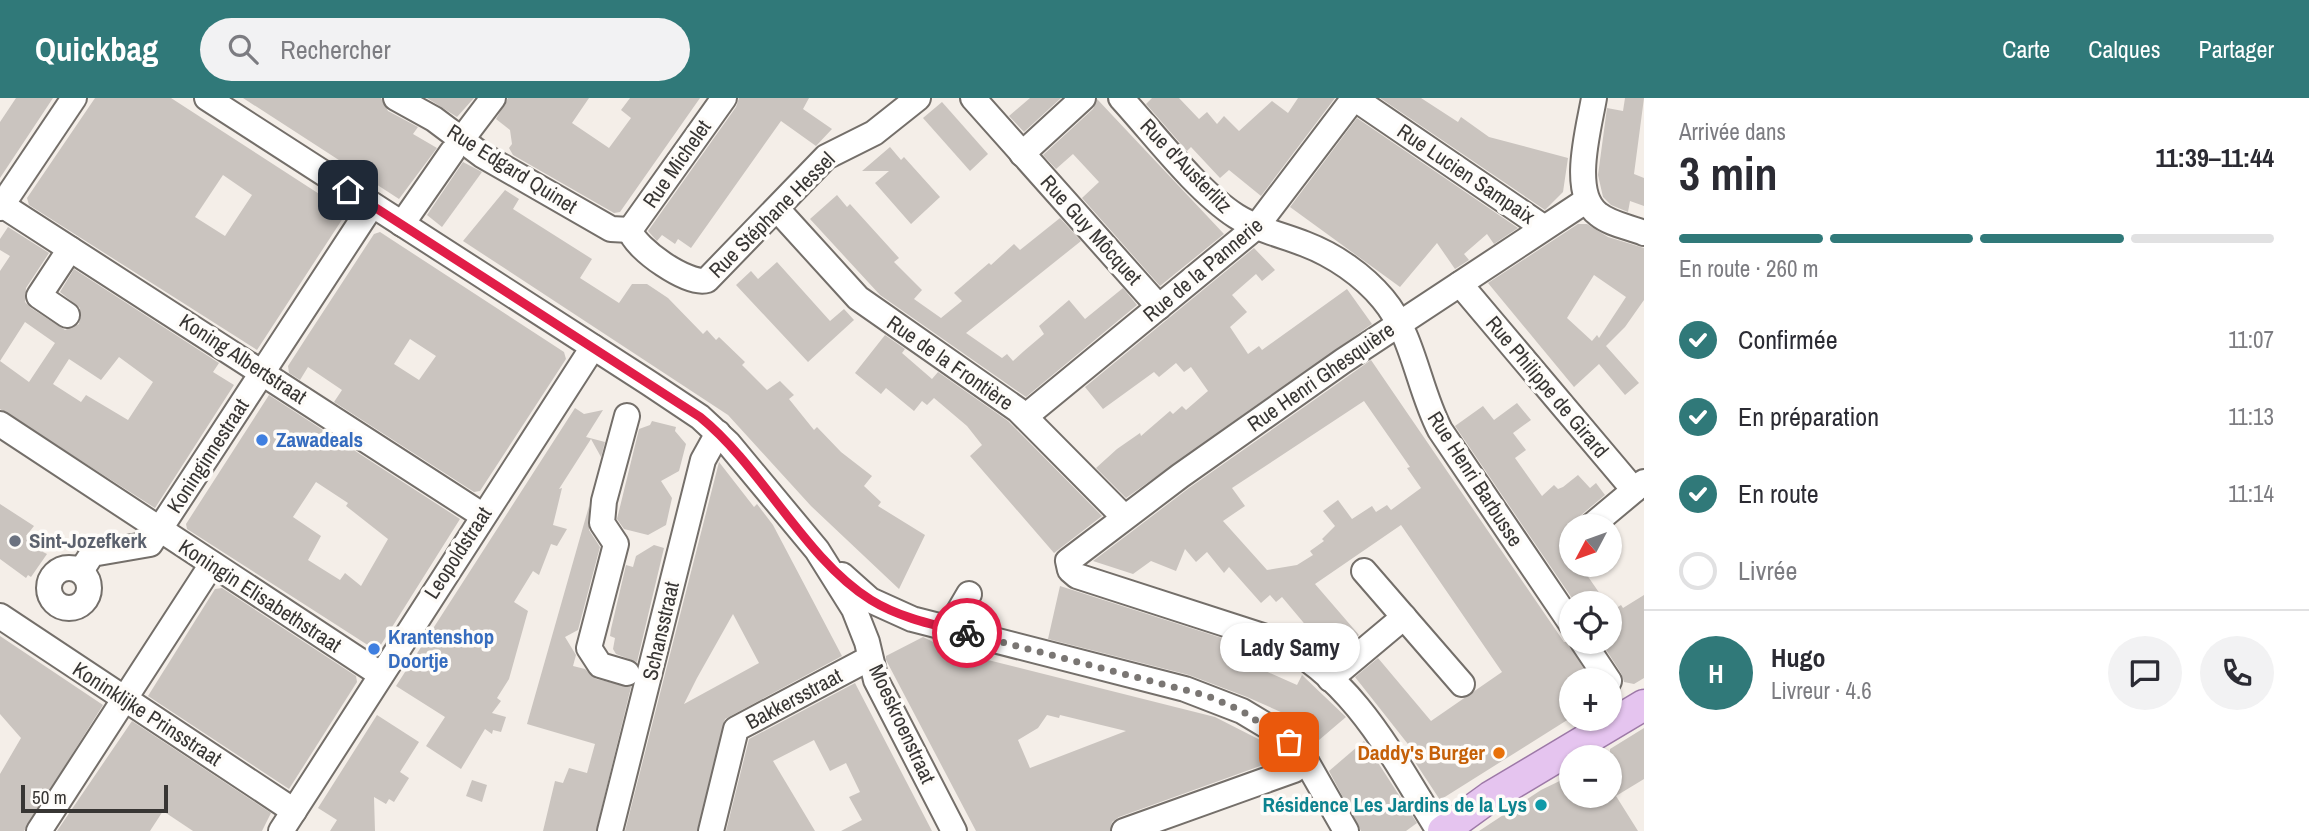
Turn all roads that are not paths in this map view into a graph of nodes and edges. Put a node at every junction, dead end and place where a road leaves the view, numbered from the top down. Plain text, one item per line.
1 (74, 98) edge
2 (207, 98) edge
3 (396, 98) edge
4 (493, 98) edge
5 (724, 98) edge
6 (918, 98) edge
7 (973, 98) edge
8 (1083, 98) edge
9 (1121, 98) edge
10 (1354, 98) edge
11 (1594, 98) edge
12 (457, 146) junction
13 (1022, 153) junction
14 (1587, 200) junction
15 (372, 205) junction
16 (1, 206) edge
17 (777, 209) junction
18 (402, 224) junction
19 (1543, 226) junction
20 (1256, 227) junction
21 (630, 230) junction
22 (1644, 233) edge
23 (70, 249) junction
24 (1460, 284) junction
25 (1159, 307) junction
26 (67, 315) dead end
27 (1398, 323) junction
28 (593, 347) junction
29 (263, 371) junction
30 (627, 416) dead end
31 (1026, 416) junction
32 (0, 424) edge
33 (718, 433) junction
34 (1639, 486) edge
35 (482, 514) junction
36 (1606, 514) edge
37 (1124, 517) junction
38 (159, 530) junction
39 (817, 550) junction
40 (212, 564) junction
41 (81, 571) dead end
42 (1364, 571) dead end
43 (969, 594) dead end
44 (1559, 606) edge
45 (0, 616) edge
46 (1404, 617) junction
47 (912, 619) junction
48 (948, 628) junction
49 (870, 658) junction
50 (627, 673) dead end
51 (380, 674) junction
52 (1330, 679) junction
53 (1462, 684) dead end
54 (1622, 693) edge
55 (125, 701) junction
56 (1637, 709) edge
57 (1306, 761) junction
58 (288, 825) edge
59 (39, 831) edge
60 (610, 831) edge
61 (711, 831) edge
62 (954, 831) edge
63 (1124, 831) edge
64 (1346, 831) edge
65 (1441, 831) edge

1 - 16 street
2 - 15 street, Moeskroenstraat
3 - 12 street, Rue Edgard Quinet
4 - 12 street
5 - 21 street, Rue Michelet
6 - 17 street, Rue Stéphane Hessel
7 - 13 street, Rue Guy Môcquet
8 - 13 street
9 - 20 street, Rue d'Austerlitz
10 - 19 street, Rue Lucien Sampaix
10 - 20 street, Rue de la Pannerie
11 - 14 street
12 - 18 street
12 - 21 street, Rue Edgard Quinet
13 - 25 street, Rue Guy Môcquet
14 - 19 street, Rue Henri Ghesquière
14 - 22 street
15 - 18 street, Moeskroenstraat
15 - 29 street, Koninginnestraat
16 - 23 street, Koning Albertstraat
17 - 21 street, Rue Stéphane Hessel
17 - 31 street, Rue de la Frontière
18 - 28 street, Moeskroenstraat
19 - 24 street, Rue Henri Ghesquière
20 - 25 street, Rue de la Pannerie
20 - 27 street, Rue d'Austerlitz
23 - 26 street
23 - 29 street, Koning Albertstraat
24 - 27 street, Rue Henri Ghesquière
24 - 34 street, Rue Philippe de Girard
25 - 31 street, Rue de la Pannerie
27 - 37 street, Rue Henri Ghesquière
27 - 44 street, Rue Henri Barbusse
28 - 33 street, Moeskroenstraat
28 - 35 street, Leopoldstraat
29 - 35 street, Koning Albertstraat
29 - 38 street, Koninginnestraat
30 - 50 street, Schansstraat
31 - 37 street, Rue de la Frontière
32 - 38 street, Koningin Elisabethstraat
33 - 39 street, Moeskroenstraat
33 - 60 street, Schansstraat
34 - 36 street
35 - 51 street, Leopoldstraat
37 - 52 street, Rue Henri Ghesquière
38 - 40 street, Koningin Elisabethstraat
38 - 41 street
39 - 47 street
39 - 49 street, Moeskroenstraat
40 - 51 street, Koningin Elisabethstraat
40 - 55 street
42 - 46 street
43 - 48 street
45 - 55 street, Koninklijke Prinsstraat
46 - 52 street
46 - 53 street
47 - 48 street
47 - 49 street
48 - 57 street
49 - 61 street, Bakkersstraat
49 - 62 street, Moeskroenstraat
51 - 58 street, Leopoldstraat
52 - 65 street
54 - 56 street
55 - 58 street, Koninklijke Prinsstraat
55 - 59 street
56 - 65 main road
57 - 63 street
57 - 64 street

